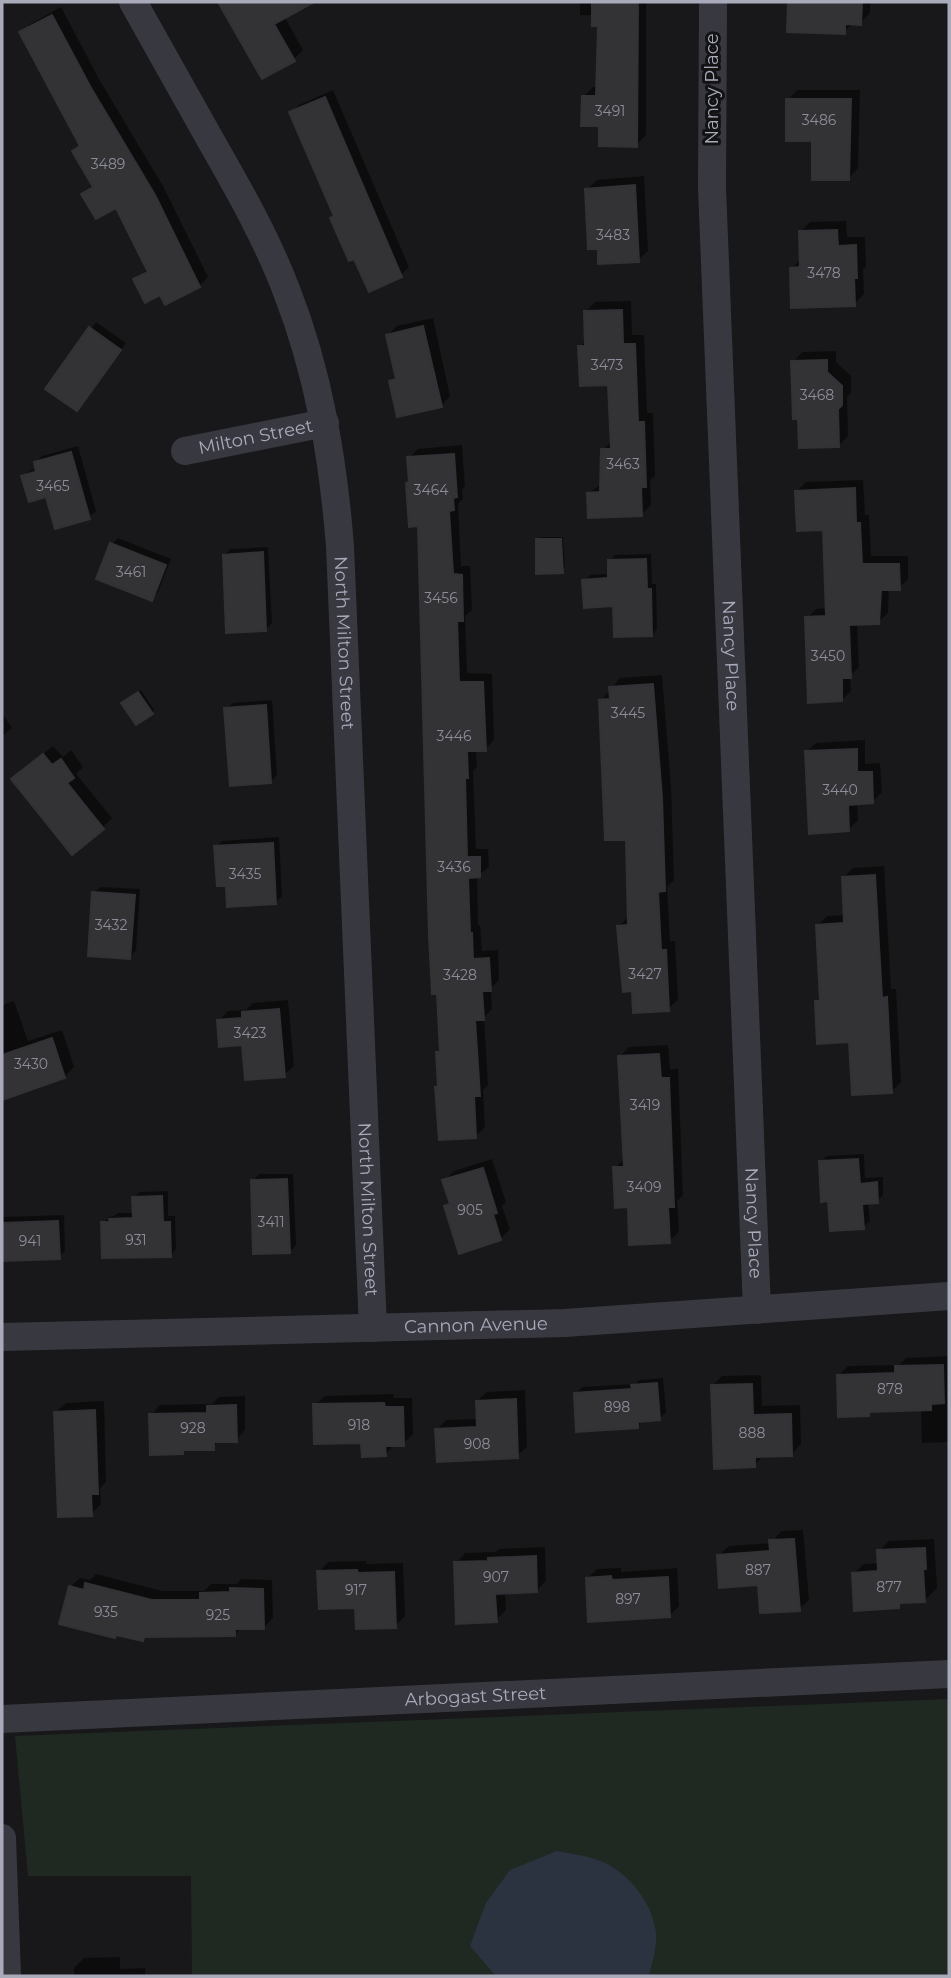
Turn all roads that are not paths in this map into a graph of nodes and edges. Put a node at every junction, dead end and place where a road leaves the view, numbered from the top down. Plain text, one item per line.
1 (133, 2) edge
2 (713, 2) edge
3 (326, 423) junction
4 (185, 451) dead end
5 (949, 1296) edge
6 (757, 1310) junction
7 (373, 1328) junction
8 (2, 1337) edge
9 (949, 1674) edge
10 (2, 1719) edge
11 (2, 1838) edge
12 (7, 1976) edge

1 - 3 street, North Milton Street
2 - 6 street, Nancy Place
3 - 4 street, Milton Street
3 - 7 street, North Milton Street
5 - 6 street, Cannon Avenue
6 - 7 street, Cannon Avenue
7 - 8 street, Cannon Avenue
9 - 10 street, Arbogast Street
11 - 12 street

